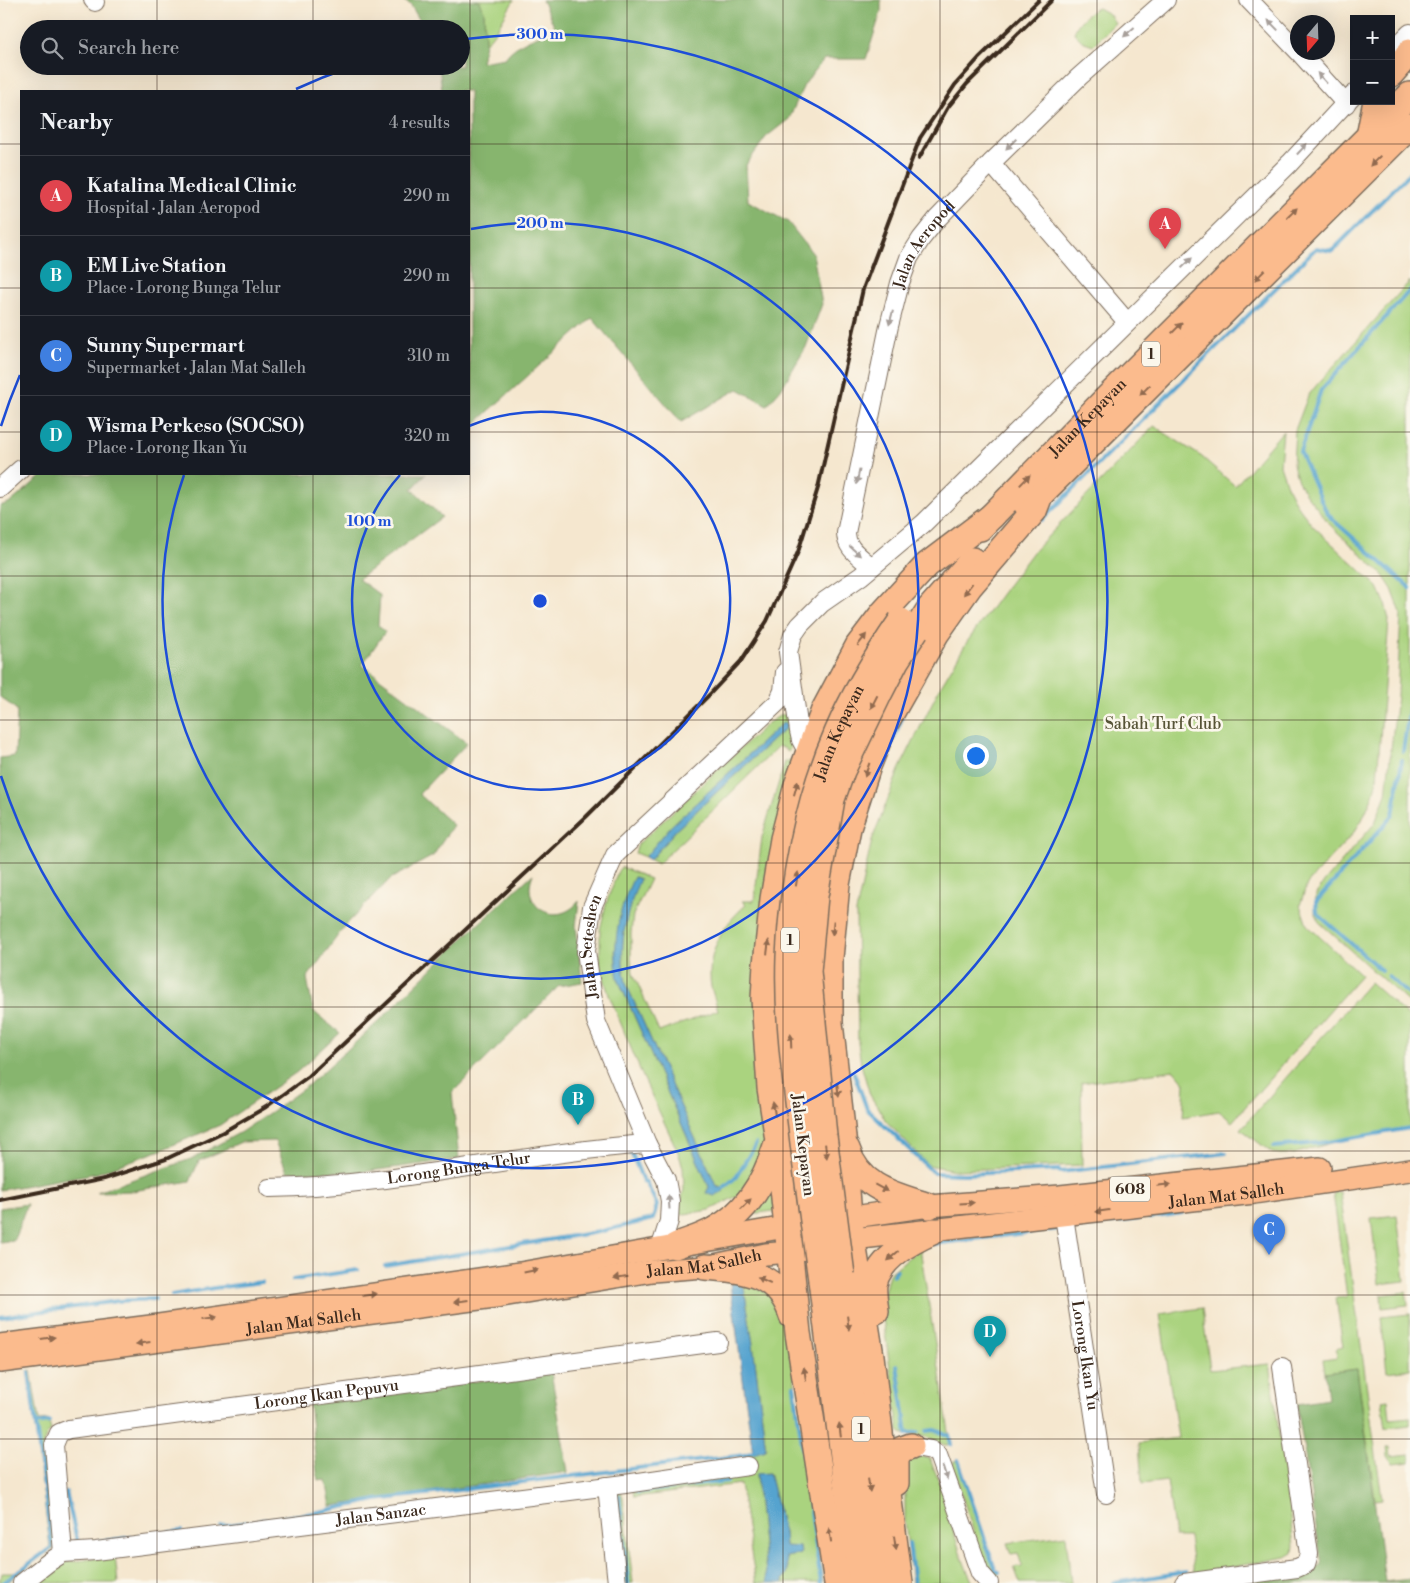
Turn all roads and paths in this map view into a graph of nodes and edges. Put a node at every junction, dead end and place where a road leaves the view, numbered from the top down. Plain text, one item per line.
1 (1166, 0) edge
2 (1249, 0) edge
3 (1410, 33) edge
4 (1290, 44) edge
5 (1395, 48) edge
6 (1410, 52) edge
7 (1307, 60) edge
8 (1395, 69) edge
9 (1410, 95) edge
10 (1350, 99) edge
11 (1375, 105) edge
12 (1410, 126) edge
13 (1369, 137) junction
14 (991, 163) junction
15 (1127, 322) junction
16 (20, 471) edge
17 (0, 488) edge
18 (1040, 495) junction
19 (992, 516) junction
20 (871, 567) junction
21 (908, 626) junction
22 (788, 652) junction
23 (798, 713) junction
24 (757, 724) junction
25 (808, 753) junction
26 (843, 1137) junction
27 (778, 1140) junction
28 (647, 1144) junction
29 (1410, 1156) edge
30 (1410, 1170) edge
31 (269, 1188) dead end
32 (929, 1206) junction
33 (1064, 1216) junction
34 (787, 1227) junction
35 (851, 1228) junction
36 (934, 1230) junction
37 (667, 1248) junction
38 (790, 1252) junction
39 (705, 1267) junction
40 (798, 1333) junction
41 (718, 1342) dead end
42 (0, 1345) edge
43 (871, 1356) junction
44 (0, 1362) edge
45 (1282, 1367) dead end
46 (877, 1407) junction
47 (910, 1446) junction
48 (748, 1466) dead end
49 (608, 1486) junction
50 (1106, 1494) dead end
51 (890, 1503) junction
52 (63, 1554) junction
53 (22, 1583) edge
54 (617, 1583) edge
55 (837, 1583) edge
56 (859, 1583) edge
57 (881, 1583) edge
58 (900, 1583) edge
59 (988, 1583) edge
60 (1184, 1583) edge

1 -> 14 street, Jalan Aeropod
4 -> 2 street
3 - 5 street
6 - 8 highway
10 -> 7 street
9 - 13 highway, Jalan Kepayan / 1
15 -> 10 street
11 - 13 highway
12 -> 18 highway, Jalan Kepayan / 1
19 -> 13 highway, Jalan Kepayan / 1
14 - 15 street
14 -> 20 street, Jalan Aeropod
15 - 20 street
16 - 17 street
18 - 21 highway, Jalan Kepayan / 1
18 -> 26 highway
19 - 21 highway, Jalan Kepayan / 1
25 -> 19 highway
20 - 22 street
56 -> 21 highway, Jalan Kepayan / 1, bridge
21 -> 57 highway, Jalan Kepayan / 1, bridge
22 - 23 street
22 - 24 street, Jalan Seteshen
23 - 24 street, Jalan Seteshen
23 - 25 street
24 - 28 street, Jalan Seteshen
27 -> 25 highway
26 -> 32 highway
26 - 35 highway
27 - 34 highway
37 -> 27 highway
28 - 31 street, Lorong Bunga Telur
37 -> 28 street, Jalan Seteshen
32 -> 29 main road, Jalan Mat Salleh / 608
30 -> 33 main road, Jalan Mat Salleh / 608
32 - 35 main road, Jalan Mat Salleh / 608
33 - 36 main road, Jalan Mat Salleh / 608
33 - 50 street, Lorong Ikan Yu
34 - 35 main road, Jalan Mat Salleh / 608
34 - 37 main road, Jalan Mat Salleh
34 - 38 highway
35 - 36 main road, Jalan Mat Salleh / 608
35 - 38 main road, Jalan Mat Salleh / 608
35 - 43 highway
36 -> 43 highway
42 -> 37 main road, Jalan Mat Salleh
38 - 39 main road, Jalan Mat Salleh
38 - 40 highway
40 -> 39 highway
39 -> 44 main road, Jalan Mat Salleh
55 -> 40 highway
41 - 52 street, Lorong Ikan Pepuyu
43 - 46 highway
45 - 60 street
46 - 47 highway
46 - 51 highway
47 - 51 highway
47 -> 59 street
48 - 49 street, Jalan Sanzac
49 - 52 street, Jalan Sanzac
49 - 54 street
51 -> 58 highway
52 - 53 street, Jalan Sanzac

